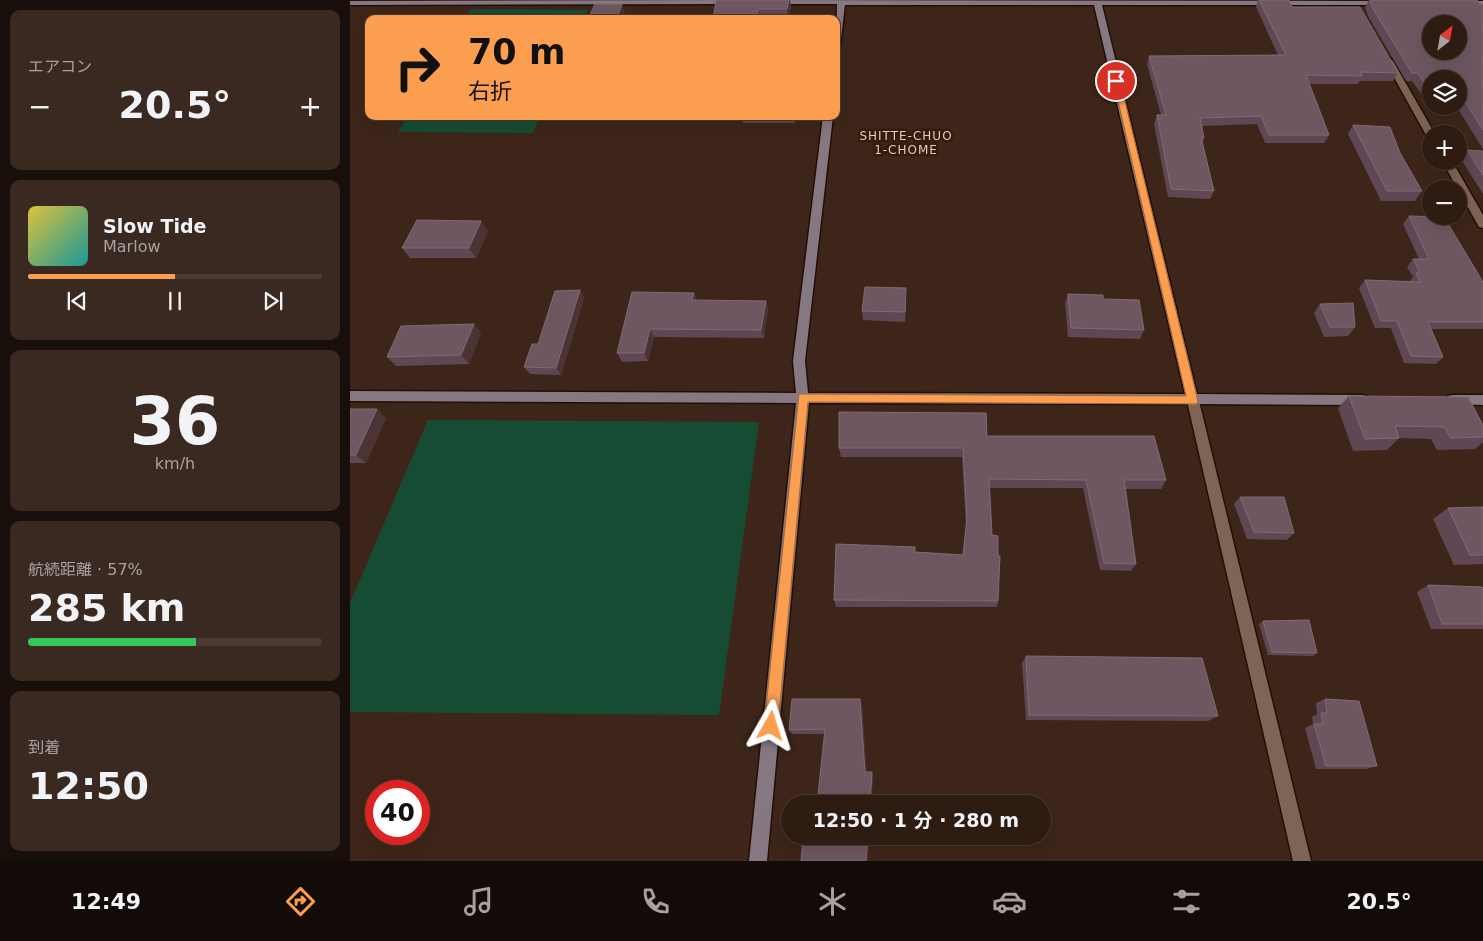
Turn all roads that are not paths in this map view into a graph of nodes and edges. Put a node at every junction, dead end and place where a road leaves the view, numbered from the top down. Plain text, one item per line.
1 (842, 1) edge
2 (743, 2) edge
3 (763, 2) edge
4 (350, 3) edge
5 (1098, 3) junction
6 (1395, 3) edge
7 (1454, 3) edge
8 (1483, 3) edge
9 (1356, 5) edge
10 (840, 16) edge
11 (1384, 53) edge
12 (828, 120) edge
13 (1425, 125) edge
14 (1451, 170) edge
15 (1483, 224) edge
16 (350, 396) edge
17 (803, 398) junction
18 (1377, 400) edge
19 (1435, 400) edge
20 (1483, 400) edge
21 (1193, 401) junction
22 (758, 861) edge
23 (1302, 861) edge

1 - 3 street
1 - 5 street
1 - 10 street
2 - 4 street
5 - 9 street
5 - 21 street
6 - 9 street
7 - 8 street
11 - 13 street
12 - 17 street
14 - 15 street
16 - 17 street
17 - 21 street
17 - 22 street
18 - 21 street
19 - 20 street
21 - 23 street

